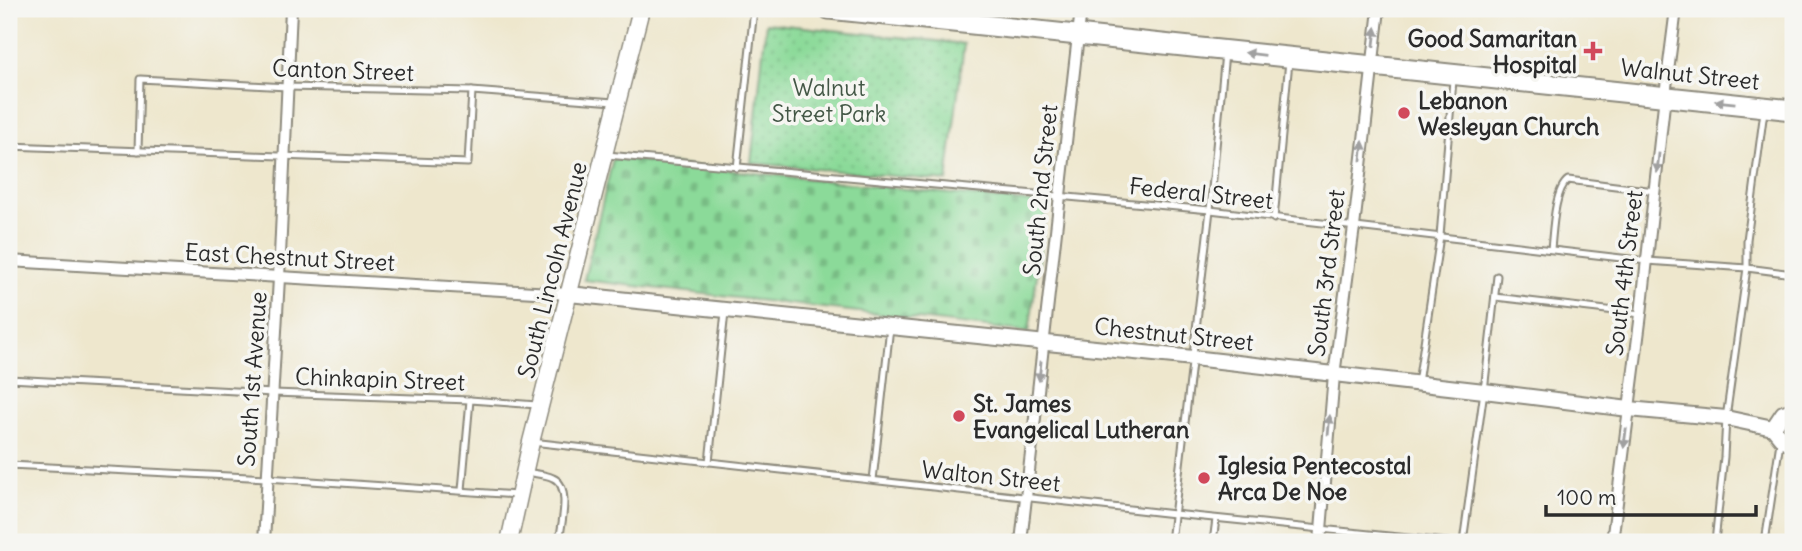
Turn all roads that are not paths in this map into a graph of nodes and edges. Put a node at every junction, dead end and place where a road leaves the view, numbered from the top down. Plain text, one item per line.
1 (291, 9) edge
2 (641, 9) edge
3 (754, 9) edge
4 (829, 9) edge
5 (1081, 9) edge
6 (1379, 9) edge
7 (1676, 9) edge
8 (1078, 36) junction
9 (1225, 50) junction
10 (1290, 58) junction
11 (1372, 64) junction
12 (1454, 73) junction
13 (287, 87) junction
14 (472, 91) junction
15 (1665, 95) junction
16 (617, 102) junction
17 (1765, 107) junction
18 (1793, 110) edge
19 (9, 146) edge
20 (138, 152) junction
21 (604, 155) junction
22 (284, 157) junction
23 (737, 168) junction
24 (1655, 191) junction
25 (1060, 198) junction
26 (1210, 210) junction
27 (1274, 219) junction
28 (1354, 227) junction
29 (1440, 236) junction
30 (1551, 249) junction
31 (9, 261) edge
32 (1647, 261) junction
33 (1747, 268) junction
34 (1793, 274) edge
35 (1497, 276) dead end
36 (279, 278) junction
37 (569, 294) junction
38 (1494, 297) junction
39 (725, 311) junction
40 (1641, 314) junction
41 (890, 327) junction
42 (1044, 343) junction
43 (1193, 358) junction
44 (1334, 375) junction
45 (9, 379) edge
46 (1418, 384) junction
47 (1484, 391) junction
48 (273, 393) junction
49 (470, 400) junction
50 (541, 405) junction
51 (1629, 409) junction
52 (1793, 410) edge
53 (1726, 418) junction
54 (1782, 437) edge
55 (531, 442) junction
56 (709, 462) junction
57 (9, 465) edge
58 (525, 472) junction
59 (267, 478) junction
60 (873, 480) junction
61 (462, 490) junction
62 (520, 495) junction
63 (1026, 498) junction
64 (1174, 514) junction
65 (1216, 519) junction
66 (1321, 530) junction
67 (264, 542) edge
68 (509, 542) edge
69 (559, 542) edge
70 (1021, 542) edge
71 (1171, 542) edge
72 (1213, 542) edge
73 (1320, 542) edge
74 (1448, 542) edge
75 (1463, 542) edge
76 (1612, 542) edge
77 (1715, 542) edge
78 (1765, 542) edge

1 - 13 street, South 1st Avenue
2 - 16 main road, South Lincoln Avenue
3 - 23 lane
4 - 8 highway, Walnut Street
5 - 8 street, South 2nd Street
11 -> 6 street, South 3rd Street
7 - 15 street, South 4th Street
8 - 9 highway, Walnut Street
8 - 25 street, South 2nd Street
10 -> 9 highway, Walnut Street
9 - 26 lane
10 - 11 highway, Walnut Street
10 - 27 lane
11 - 12 highway, Walnut Street
28 -> 11 street, South 3rd Street
12 - 15 highway, Walnut Street
12 - 29 lane
13 - 14 lane, Canton Street
13 - 20 lane, Canton Street
13 - 22 street, South 1st Avenue
14 - 16 lane, Canton Street
14 - 22 lane
17 -> 15 highway, Walnut Street
15 -> 24 street, South 4th Street
16 - 21 main road, South Lincoln Avenue
17 - 18 highway, Walnut Street
17 - 33 lane
19 - 20 lane
20 - 22 lane
21 - 23 lane, Federal Street
21 - 37 main road, South Lincoln Avenue
22 - 36 street, South 1st Avenue
23 - 25 lane, Federal Street
24 - 30 lane
24 - 32 street, South 4th Street
25 - 26 lane, Federal Street
25 - 42 street, South 2nd Street
26 - 27 lane, Federal Street
26 - 43 lane
27 - 28 lane, Federal Street
28 - 29 lane, Federal Street
28 - 44 street, South 3rd Street
29 - 30 lane, Federal Street
29 - 46 lane
30 - 32 lane, Federal Street
31 - 36 street, East Chestnut Street
32 - 33 lane, Federal Street
32 - 40 street, South 4th Street
33 - 34 lane, Federal Street
33 - 53 lane
35 - 38 lane
36 - 37 street, East Chestnut Street
36 - 48 street, South 1st Avenue
37 - 39 street, Chestnut Street
37 - 50 main road, South Lincoln Avenue
38 - 40 lane
38 - 47 lane
39 - 41 street, Chestnut Street
39 - 56 lane
40 - 51 street, South 4th Street
41 - 42 street, Chestnut Street
41 - 60 lane
42 - 43 street, Chestnut Street
42 -> 63 street, South 2nd Street
43 - 44 street, Chestnut Street
43 - 64 lane
44 - 46 street, Chestnut Street
66 -> 44 street, South 3rd Street
45 - 48 lane, Chinkapin Street
46 - 47 street, Chestnut Street
47 - 51 street, Chestnut Street
47 - 75 lane
48 - 49 lane, Chinkapin Street
48 - 59 street, South 1st Avenue
49 - 50 lane, Chinkapin Street
49 - 61 lane
50 - 55 main road, South Lincoln Avenue
51 - 53 street, Chestnut Street
51 -> 76 street, South 4th Street
52 - 54 street
53 - 54 street, Chestnut Street
53 - 77 lane
54 - 78 lane
55 - 56 lane, Walton Street
55 - 58 main road, South Lincoln Avenue
56 - 60 lane, Walton Street
57 - 59 lane
58 - 62 main road, South Lincoln Avenue
58 - 69 lane
59 - 61 lane
59 - 67 street, South 1st Avenue
60 - 63 lane, Walton Street
61 - 62 lane
62 - 68 main road, South Lincoln Avenue
63 - 64 lane, Walton Street
63 - 70 street, South 2nd Street
64 - 65 lane, Walton Street
64 - 71 lane
65 - 66 lane, Walton Street
65 - 72 lane
66 - 73 street, South 3rd Street
66 - 74 lane, Walton Street

